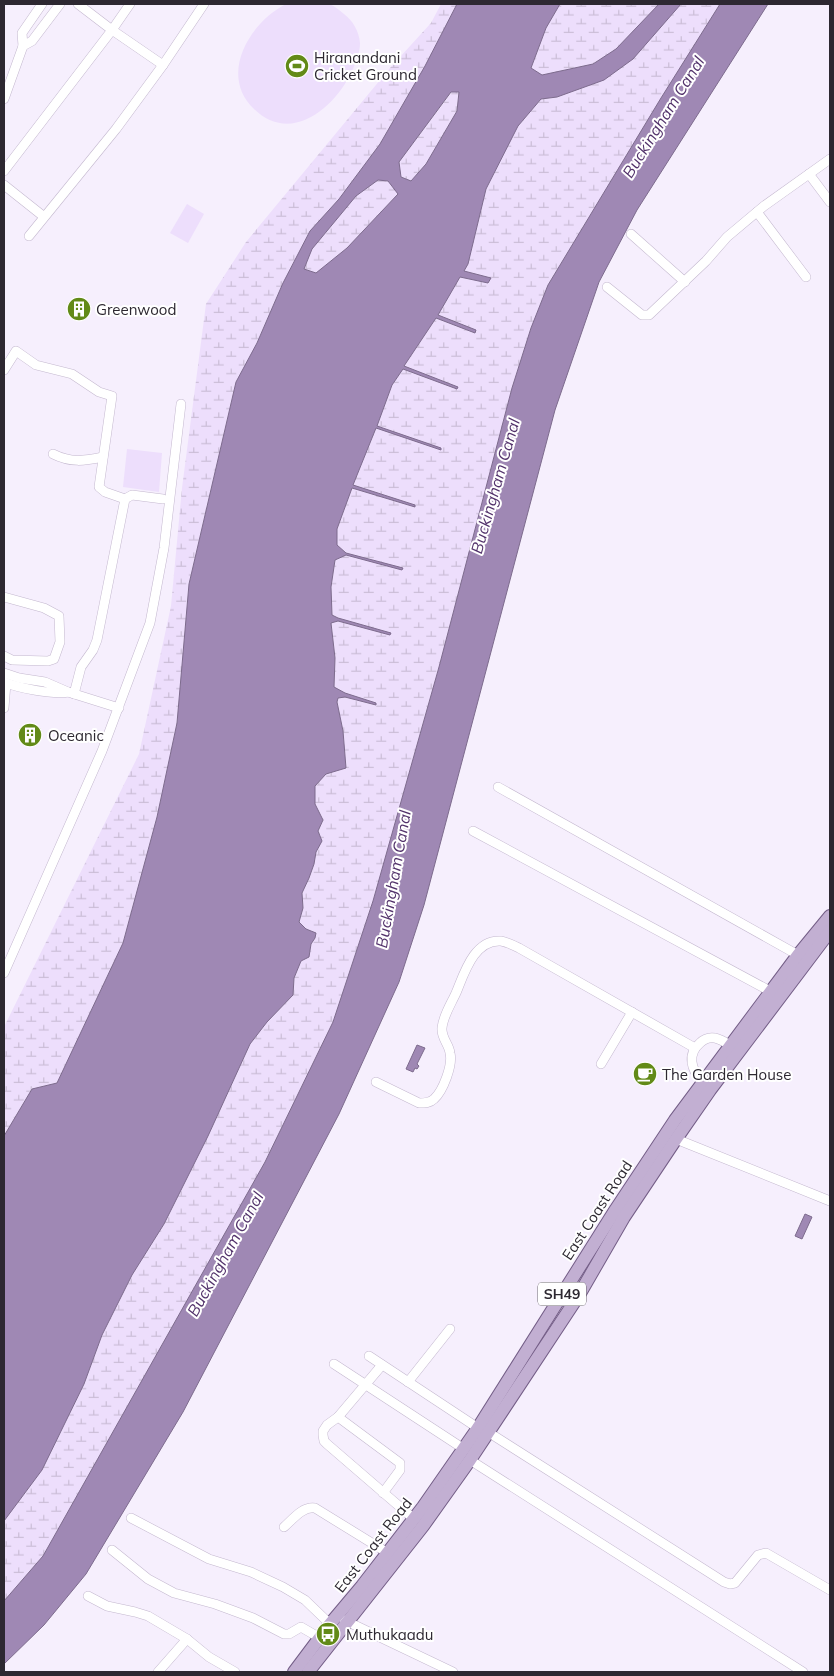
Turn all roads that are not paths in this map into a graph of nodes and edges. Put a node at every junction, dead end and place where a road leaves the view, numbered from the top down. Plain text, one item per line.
1 (42, 4) edge
2 (60, 4) edge
3 (78, 4) edge
4 (130, 4) edge
5 (204, 4) edge
6 (112, 30) junction
7 (23, 46) junction
8 (163, 65) junction
9 (4, 99) edge
10 (830, 159) edge
11 (4, 171) edge
12 (809, 174) junction
13 (4, 185) edge
14 (830, 202) edge
15 (757, 212) junction
16 (43, 216) junction
17 (631, 234) dead end
18 (28, 236) dead end
19 (806, 277) dead end
20 (685, 282) junction
21 (607, 287) dead end
22 (4, 368) edge
23 (181, 404) dead end
24 (53, 454) dead end
25 (103, 457) junction
26 (125, 499) junction
27 (163, 499) dead end
28 (4, 597) edge
29 (4, 656) edge
30 (4, 674) edge
31 (5, 683) edge
32 (71, 693) junction
33 (4, 708) edge
34 (119, 708) junction
35 (498, 787) dead end
36 (473, 831) dead end
37 (830, 916) edge
38 (830, 931) edge
39 (798, 955) junction
40 (4, 974) edge
41 (770, 991) junction
42 (632, 1012) junction
43 (730, 1045) junction
44 (695, 1048) junction
45 (601, 1064) dead end
46 (376, 1082) dead end
47 (702, 1082) junction
48 (676, 1138) junction
49 (830, 1201) edge
50 (450, 1329) dead end
51 (369, 1356) dead end
52 (334, 1364) dead end
53 (382, 1365) junction
54 (408, 1382) junction
55 (366, 1384) junction
56 (338, 1416) junction
57 (483, 1430) junction
58 (467, 1455) junction
59 (383, 1494) junction
60 (131, 1518) dead end
61 (414, 1519) junction
62 (284, 1527) dead end
63 (112, 1550) dead end
64 (388, 1553) junction
65 (830, 1590) edge
66 (88, 1596) dead end
67 (338, 1621) junction
68 (320, 1638) junction
69 (187, 1639) junction
70 (158, 1672) edge
71 (235, 1672) edge
72 (294, 1672) edge
73 (308, 1672) edge
74 (453, 1672) edge
75 (803, 1672) edge

1 - 7 street
2 - 7 street
3 - 6 street
4 - 6 street
5 - 8 street
6 - 8 street
6 - 11 street
7 - 9 street
8 - 16 street
10 - 12 street
12 - 14 street
12 - 15 street
13 - 16 street
15 - 19 street
15 - 20 street
16 - 18 street
17 - 20 street
20 - 21 street
22 - 25 street
23 - 34 street
24 - 25 street
25 - 26 street
26 - 27 street
26 - 32 street
28 - 29 street
30 - 32 street
31 - 32 street
31 - 33 street
32 - 34 street
34 - 40 street
35 - 39 street
36 - 41 street
37 - 39 main road, East Coast Road / SH49
38 - 48 main road, East Coast Road / SH49
39 - 41 main road, East Coast Road / SH49
41 - 43 main road, East Coast Road / SH49
42 - 44 street
42 - 45 street
42 - 46 street
43 - 44 street
43 - 47 main road, East Coast Road / SH49
44 - 47 street
47 - 57 main road, East Coast Road / SH49
48 - 49 street
48 - 57 main road, East Coast Road / SH49
50 - 54 street
51 - 53 street
52 - 55 street
53 - 54 street
53 - 55 street
54 - 57 street
55 - 56 street
55 - 58 street
56 - 59 street
56 - 59 street
57 - 58 main road, East Coast Road / SH49
57 - 65 street
58 - 61 main road, East Coast Road / SH49
58 - 67 main road, East Coast Road / SH49
58 - 75 street
59 - 61 street
60 - 67 street
61 - 64 main road, East Coast Road / SH49
62 - 64 street
63 - 68 street
64 - 67 main road, East Coast Road / SH49
66 - 69 street
67 - 68 main road, East Coast Road / SH49
67 - 73 main road, East Coast Road / SH49
67 - 74 street
68 - 72 main road, East Coast Road / SH49
69 - 70 street
69 - 71 street

